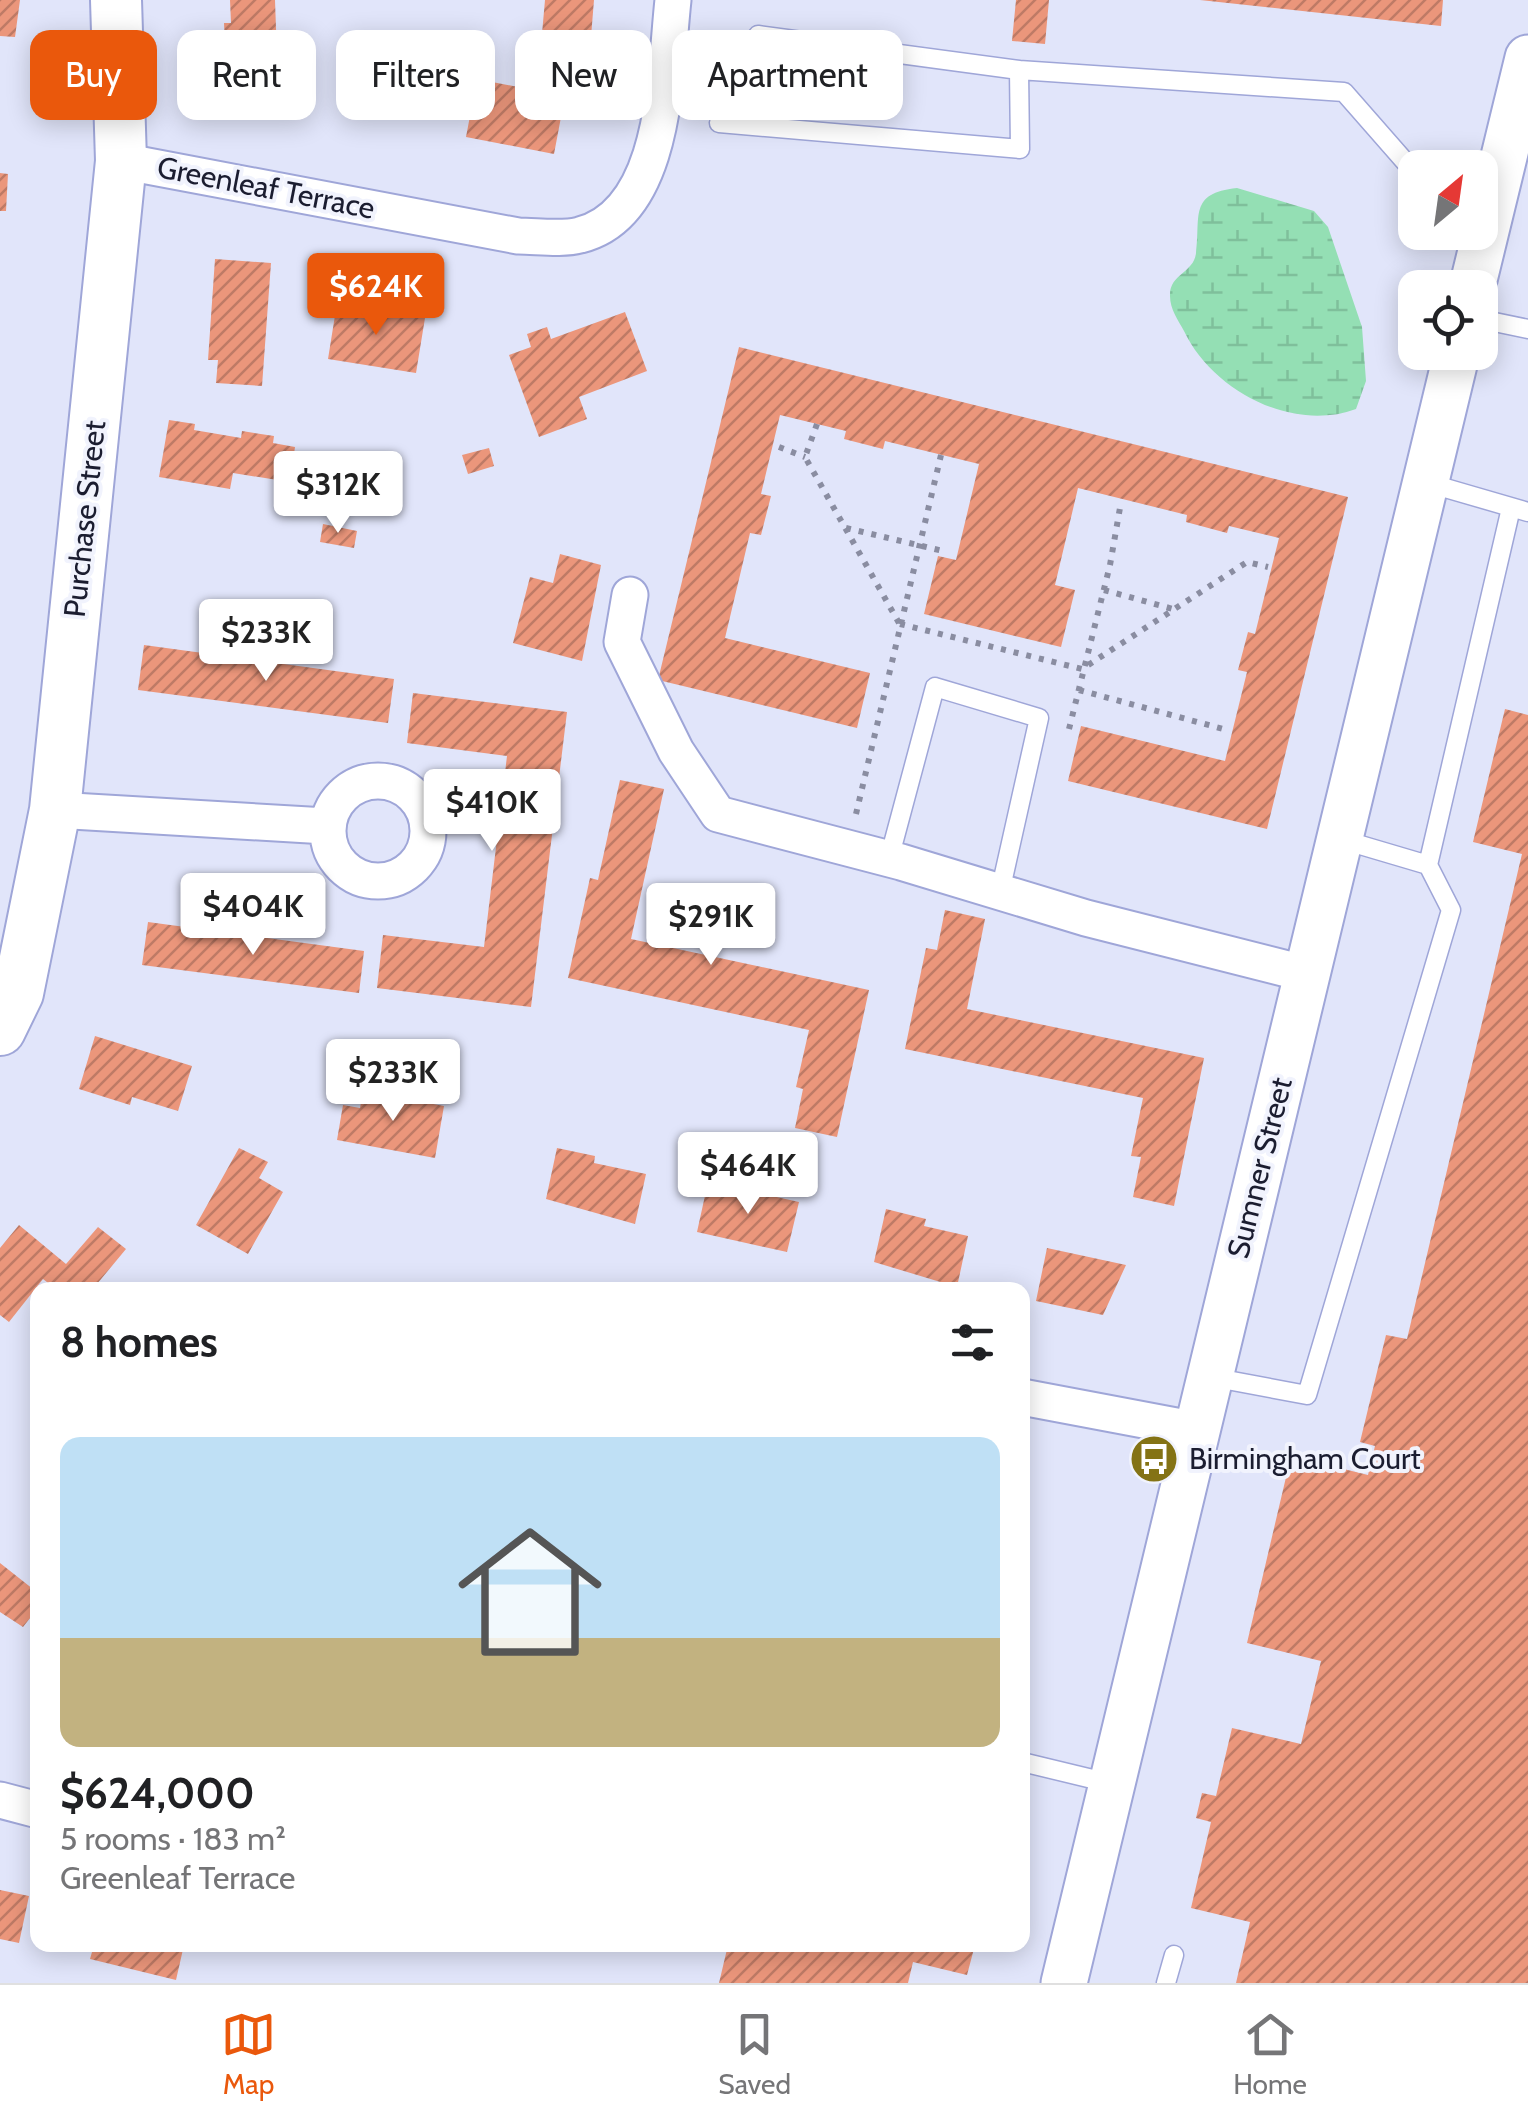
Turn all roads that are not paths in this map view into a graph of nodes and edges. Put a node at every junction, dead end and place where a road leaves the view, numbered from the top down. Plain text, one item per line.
1 (116, 0) edge
2 (673, 0) edge
3 (903, 54) edge
4 (1528, 58) edge
5 (1019, 70) junction
6 (719, 122) dead end
7 (1398, 154) edge
8 (121, 161) junction
9 (1498, 172) edge
10 (1498, 323) edge
11 (1528, 329) edge
12 (1453, 370) edge
13 (1426, 483) junction
14 (1520, 510) edge
15 (630, 595) dead end
16 (55, 810) junction
17 (326, 826) dead end
18 (1340, 839) junction
19 (889, 859) junction
20 (1428, 864) junction
21 (1000, 892) junction
22 (1307, 974) junction
23 (0, 1030) edge
24 (1210, 1376) junction
25 (1030, 1398) edge
26 (1197, 1430) junction
27 (1030, 1764) edge
28 (1112, 1784) junction
29 (0, 1800) edge
30 (30, 1808) edge
31 (1174, 1955) dead end
32 (1064, 1983) edge
33 (1166, 1983) edge

1 - 8 main road, Purchase Street
2 - 8 street, Greenleaf Terrace
3 - 5 lane
4 - 9 street
5 - 6 lane
5 - 7 lane
8 - 16 main road, Purchase Street
10 - 11 lane
12 - 13 street, Sumner Street
13 - 14 lane
13 - 18 street, Sumner Street
14 - 20 lane
15 - 19 street
16 - 17 street
16 - 23 main road, Purchase Street
18 - 20 lane
18 - 22 street, Sumner Street
19 - 21 street
19 - 21 lane
20 - 24 lane
21 - 22 street
22 - 24 street, Sumner Street
24 - 26 street, Sumner Street
25 - 26 street
26 - 28 street, Sumner Street
27 - 28 lane
28 - 32 street, Sumner Street
29 - 30 street
31 - 33 lane

